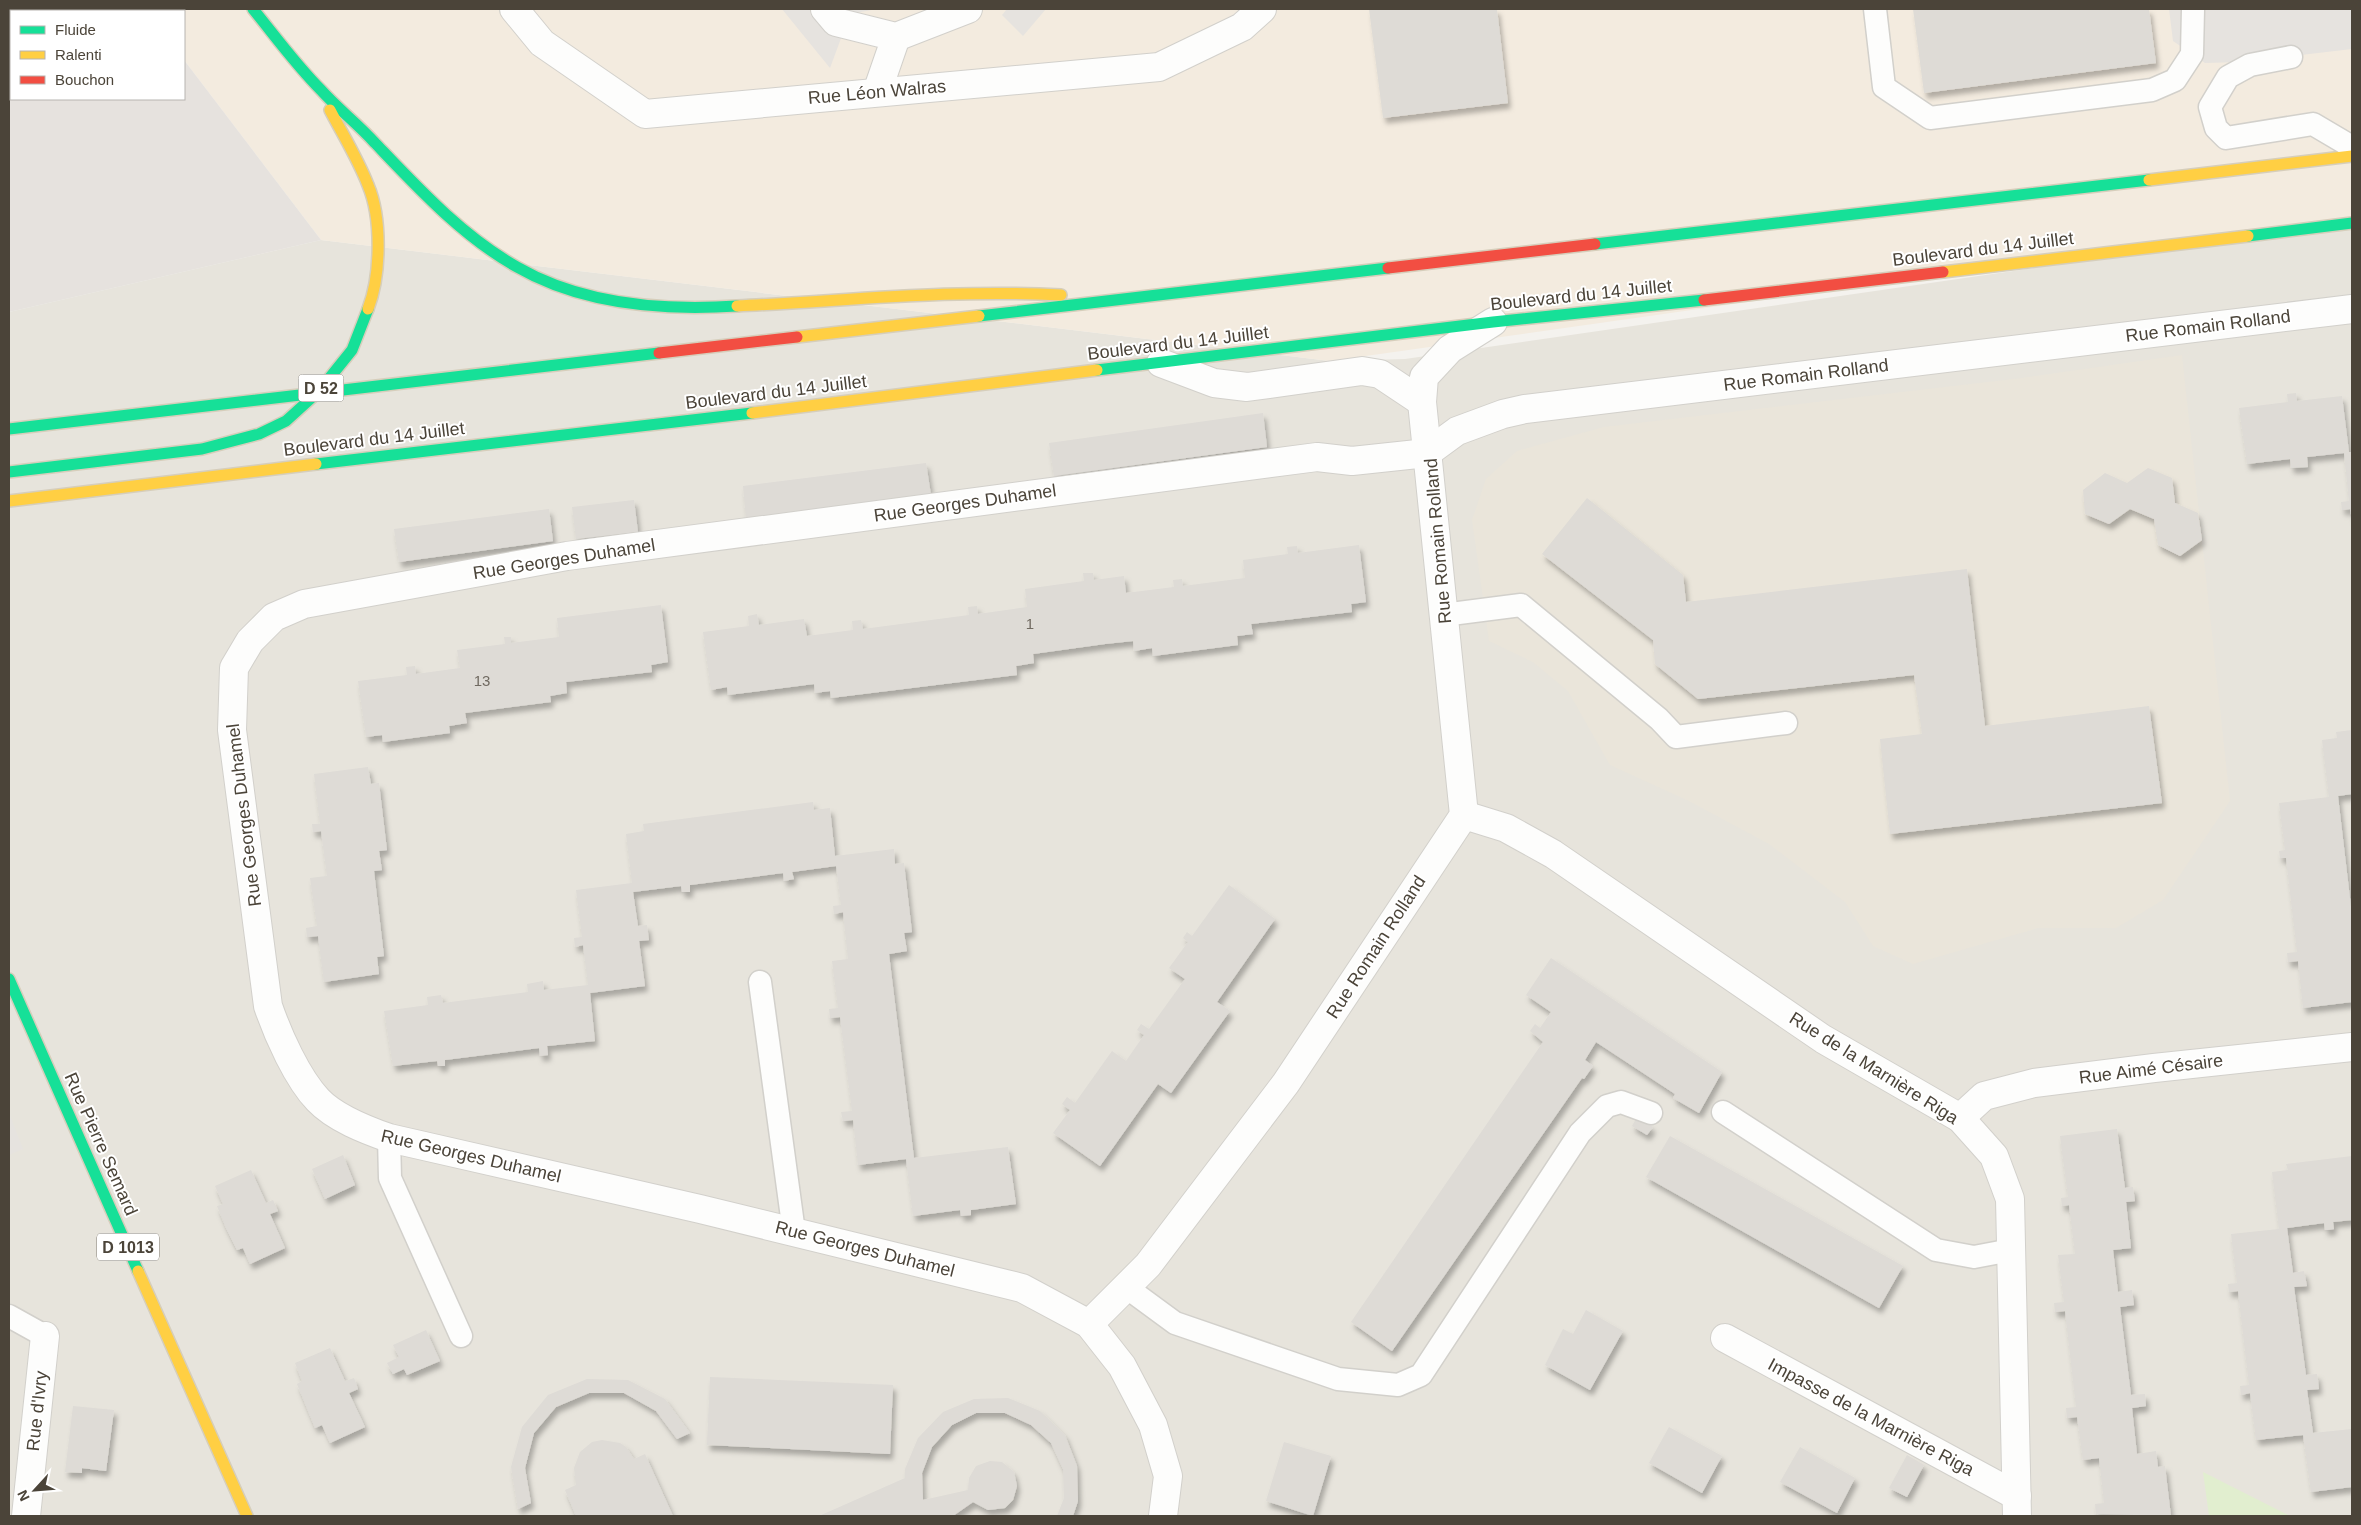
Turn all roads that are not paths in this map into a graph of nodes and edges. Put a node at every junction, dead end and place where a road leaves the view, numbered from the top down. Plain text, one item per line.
1 (253, 9) edge
2 (514, 9) edge
3 (824, 9) edge
4 (968, 9) edge
5 (1262, 9) edge
6 (1875, 9) edge
7 (2193, 9) edge
8 (896, 36) junction
9 (2291, 57) dead end
10 (316, 85) junction
11 (877, 92) junction
12 (2352, 147) edge
13 (2352, 156) edge
14 (2352, 222) edge
15 (1119, 300) junction
16 (2352, 309) edge
17 (1492, 322) junction
18 (1161, 363) junction
19 (319, 391) junction
20 (1422, 402) junction
21 (9, 429) edge
22 (1427, 453) junction
23 (9, 472) edge
24 (9, 500) edge
25 (1443, 614) junction
26 (1786, 723) dead end
27 (1464, 815) junction
28 (9, 978) edge
29 (760, 982) dead end
30 (2352, 1047) edge
31 (1723, 1112) dead end
32 (1651, 1113) dead end
33 (1960, 1118) junction
34 (389, 1138) junction
35 (794, 1232) junction
36 (2011, 1250) junction
37 (1126, 1287) junction
38 (9, 1316) edge
39 (1088, 1324) junction
40 (45, 1336) joint
41 (461, 1336) dead end
42 (1725, 1338) dead end
43 (2017, 1506) edge
44 (26, 1516) edge
45 (247, 1516) edge
46 (1164, 1516) edge

1 - 10 main road
2 - 11 street, Rue Léon Walras
3 - 8 street
4 - 8 street
5 - 11 street, Rue Léon Walras
6 - 7 lane
8 - 11 street
9 - 12 lane
10 - 15 main road
10 - 19 main road, D 52
13 - 15 main road
14 - 17 main road, Boulevard du 14 Juillet
15 - 19 main road
16 - 22 street, Rue Romain Rolland
17 - 18 main road, Boulevard du 14 Juillet
17 - 20 street
18 - 20 street
18 - 24 main road, Boulevard du 14 Juillet
19 - 21 main road
19 - 23 main road, D 52
20 - 22 street
22 - 25 street, Rue Romain Rolland
22 - 34 street, Rue Georges Duhamel
25 - 26 lane
25 - 27 street, Rue Romain Rolland
27 - 33 street, Rue de la Marnière Riga
27 - 37 street, Rue Romain Rolland
28 - 45 main road, Rue Pierre Semard / D 1013
29 - 35 lane
30 - 33 street, Rue Aimé Césaire
31 - 36 lane
32 - 37 lane
33 - 36 street, Rue de la Marnière Riga
34 - 35 street, Rue Georges Duhamel
34 - 41 lane
35 - 39 street, Rue Georges Duhamel
36 - 43 street, Rue de la Marnière Riga
37 - 39 street, Rue Romain Rolland
38 - 40 lane
39 - 46 street, Rue Georges Duhamel
40 - 44 street, Rue d'Ivry
42 - 43 street, Impasse de la Marnière Riga

